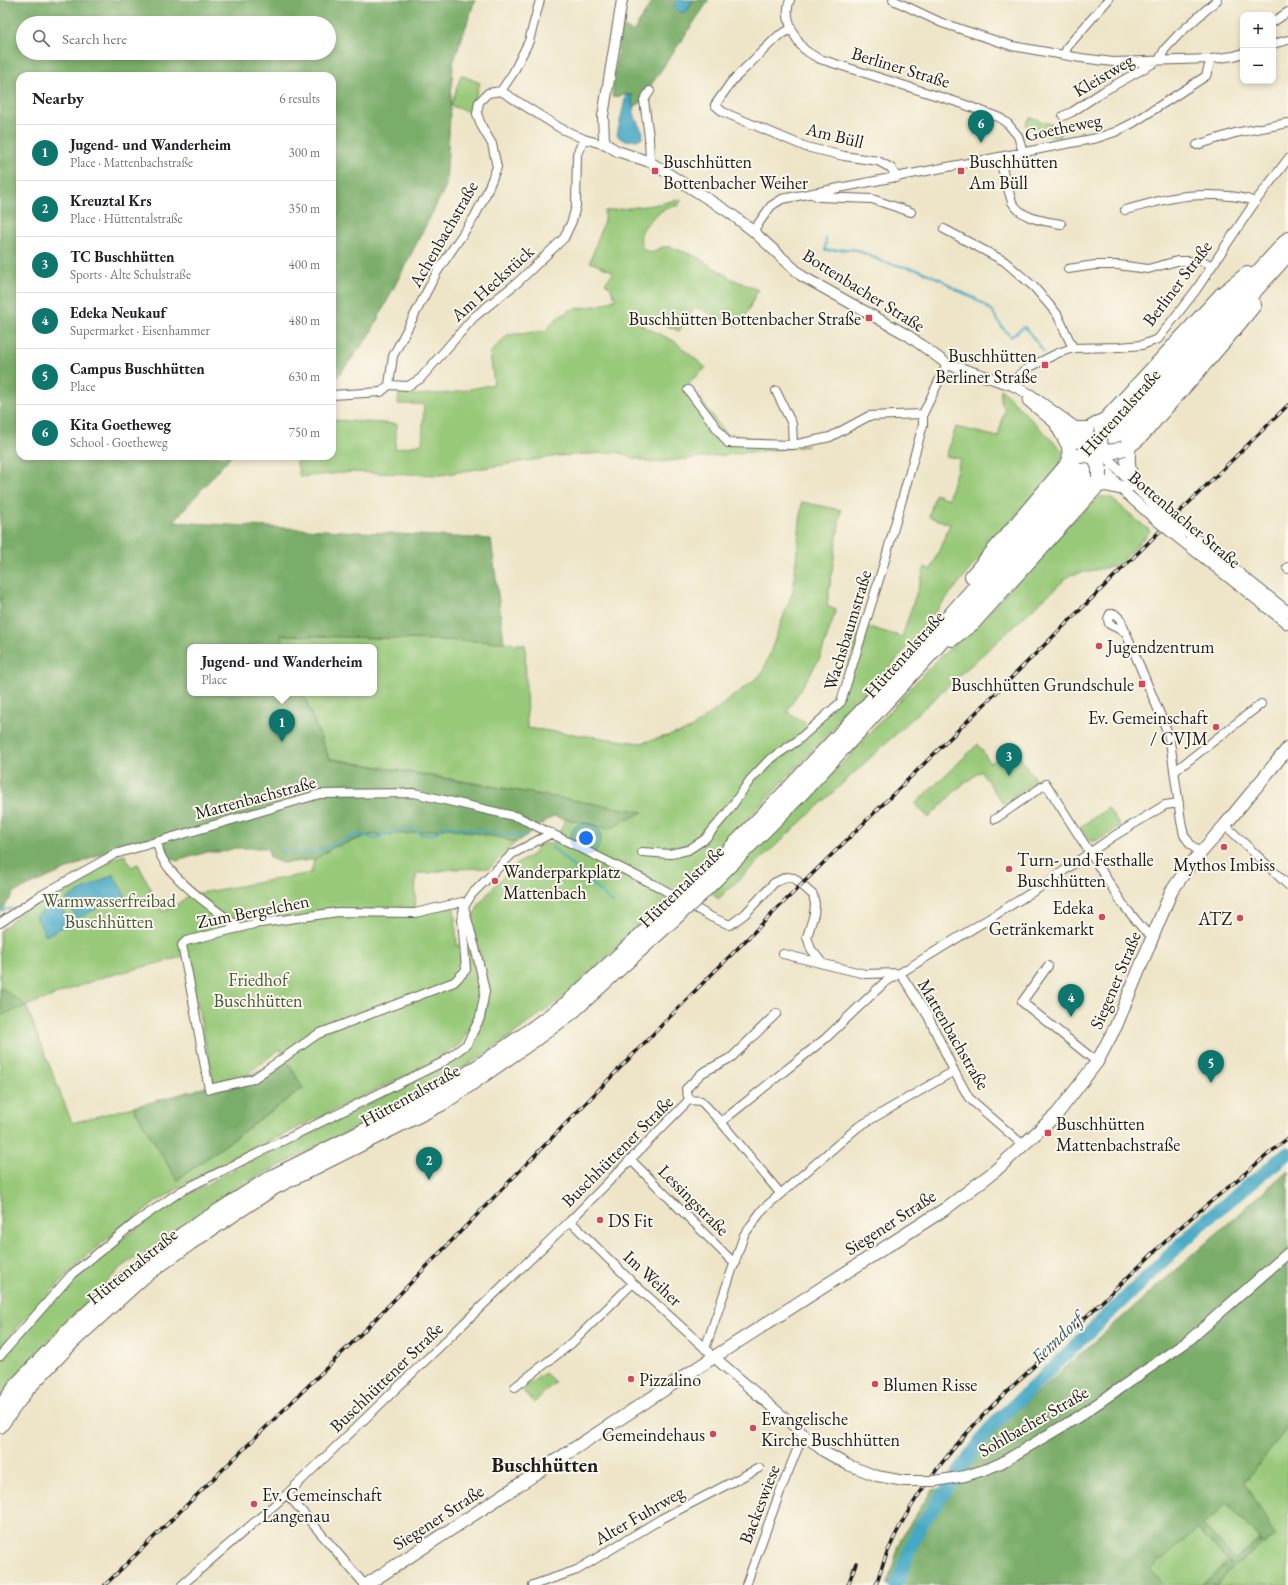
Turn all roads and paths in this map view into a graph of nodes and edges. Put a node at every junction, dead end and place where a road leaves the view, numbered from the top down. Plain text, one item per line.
1 (540, 0) edge
2 (622, 0) edge
3 (790, 0) edge
4 (893, 0) edge
5 (1108, 0) edge
6 (1217, 0) edge
7 (1288, 12) edge
8 (1276, 20) edge
9 (791, 30) junction
10 (1288, 40) edge
11 (1276, 43) edge
12 (1240, 54) edge
13 (1064, 55) junction
14 (1211, 59) junction
15 (1159, 60) junction
16 (501, 90) junction
17 (650, 91) dead end
18 (1063, 116) dead end
19 (1288, 123) edge
20 (584, 139) junction
21 (607, 143) junction
22 (1197, 145) dead end
23 (1023, 152) junction
24 (999, 158) junction
25 (1288, 159) edge
26 (650, 162) junction
27 (897, 178) junction
28 (812, 194) junction
29 (1255, 202) junction
30 (1125, 210) dead end
31 (911, 212) dead end
32 (1062, 224) dead end
33 (944, 229) dead end
34 (753, 231) junction
35 (1285, 250) edge
36 (1212, 266) junction
37 (1068, 269) dead end
38 (1073, 348) junction
39 (947, 364) junction
40 (389, 385) junction
41 (1012, 385) junction
42 (688, 390) dead end
43 (776, 391) dead end
44 (336, 395) edge
45 (923, 414) junction
46 (1104, 424) junction
47 (1058, 426) junction
48 (793, 445) junction
49 (1127, 447) junction
50 (1095, 457) junction
51 (1126, 486) junction
52 (1184, 536) junction
53 (1288, 612) edge
54 (1288, 624) edge
55 (1125, 632) dead end
56 (923, 654) junction
57 (1261, 704) dead end
58 (1288, 748) edge
59 (1174, 771) junction
60 (1178, 803) junction
61 (995, 819) dead end
62 (1225, 825) junction
63 (552, 833) junction
64 (157, 841) junction
65 (642, 852) dead end
66 (1090, 853) junction
67 (1200, 853) junction
68 (1288, 885) edge
69 (464, 908) junction
70 (0, 923) edge
71 (240, 928) junction
72 (1153, 936) junction
73 (783, 954) dead end
74 (823, 964) junction
75 (1048, 966) dead end
76 (900, 973) junction
77 (569, 1008) junction
78 (777, 1013) dead end
79 (1097, 1062) junction
80 (954, 1071) junction
81 (689, 1100) junction
82 (721, 1122) junction
83 (1023, 1146) junction
84 (630, 1159) junction
85 (780, 1193) junction
86 (570, 1221) junction
87 (1288, 1253) edge
88 (735, 1264) junction
89 (633, 1282) junction
90 (705, 1349) junction
91 (0, 1356) edge
92 (714, 1357) junction
93 (516, 1387) dead end
94 (0, 1408) edge
95 (0, 1426) edge
96 (804, 1435) junction
97 (758, 1468) dead end
98 (287, 1494) junction
99 (182, 1585) edge
100 (366, 1585) edge
101 (532, 1585) edge
102 (746, 1585) edge

1 - 16 street
2 - 21 street
3 - 9 street, Berliner Straße
4 - 13 street
5 - 13 street
6 - 15 street
7 - 8 street
9 - 23 street, Berliner Straße
9 - 27 street, Am Büll
10 - 11 street
12 - 14 street
13 - 15 street
14 - 15 street
14 - 23 street, Goetheweg
15 - 18 street, Kleistweg
16 - 20 street, Bottenbacher Straße
16 - 40 street, Achenbachstraße
17 - 26 street
19 - 22 street
20 - 21 street, Bottenbacher Straße
20 - 40 street, Am Heckstück
21 - 26 street, Bottenbacher Straße
23 - 24 street, Goetheweg
24 - 27 street, Goetheweg
24 - 32 street
25 - 29 street, Berliner Straße
26 - 34 street, Bottenbacher Straße
27 - 28 street
28 - 31 street
28 - 34 street
29 - 30 street
29 - 36 street, Berliner Straße
33 - 38 street
34 - 39 street, Bottenbacher Straße
35 - 46 highway
35 - 49 highway
35 - 56 highway, Hüttentalstraße
36 - 37 street
36 - 38 street, Berliner Straße
38 - 41 street, Berliner Straße
39 - 41 street, Bottenbacher Straße
39 - 45 street, Wachsbaumstraße
40 - 44 street, Am Heckstück
41 - 47 street, Bottenbacher Straße
41 - 50 street, Bottenbacher Straße
42 - 48 street
43 - 48 street
45 - 48 street
45 - 65 street, Wachsbaumstraße
46 - 50 highway, bridge
46 - 50 highway
47 - 50 street, Bottenbacher Straße
47 - 50 highway
49 - 50 highway, bridge
49 - 51 highway
50 - 51 street, Bottenbacher Straße
50 - 51 highway
50 - 56 highway
50 - 56 highway
51 - 52 street, Bottenbacher Straße, bridge
52 - 53 street, Bottenbacher Straße
52 - 54 street, Bottenbacher Straße
55 - 59 street
56 - 77 highway, Hüttentalstraße, bridge
57 - 59 street
58 - 62 main road, Siegener Straße
59 - 60 street
60 - 66 street
60 - 67 street
61 - 66 street
62 - 67 main road, Siegener Straße
62 - 68 street
63 - 64 street, Mattenbachstraße
63 - 69 street
63 - 74 street, Mattenbachstraße
64 - 70 street, Mattenbachstraße
64 - 71 street
66 - 72 street
66 - 76 street
67 - 72 main road, Siegener Straße
69 - 71 street, Zum Bergelchen
69 - 71 street, Zum Bergelchen
69 - 91 street
72 - 79 main road, Siegener Straße
73 - 74 street, Mattenbachstraße
74 - 76 street, Mattenbachstraße
75 - 79 street
76 - 80 street, Mattenbachstraße
76 - 82 street
77 - 94 highway, Hüttentalstraße
77 - 95 highway, Hüttentalstraße
78 - 81 street
79 - 83 main road, Siegener Straße
80 - 83 street, Mattenbachstraße
80 - 85 street
81 - 82 street, Buschhüttener Straße
81 - 84 street, Buschhüttener Straße
82 - 85 street, Buschhüttener Straße
83 - 92 main road, Siegener Straße
84 - 86 street, Buschhüttener Straße
84 - 88 street, Lessingstraße
85 - 88 street
86 - 89 street, Im Weiher
86 - 98 street, Buschhüttener Straße
87 - 96 street, Sohlbacher Straße, bridge
88 - 90 street
89 - 90 street, Im Weiher
89 - 93 street
90 - 92 street, Im Weiher
92 - 96 street, Sohlbacher Straße
92 - 100 main road, Siegener Straße
96 - 102 street, Backeswiese
97 - 101 street, Alter Fuhrweg
98 - 99 street, Buschhüttener Straße
98 - 100 street

